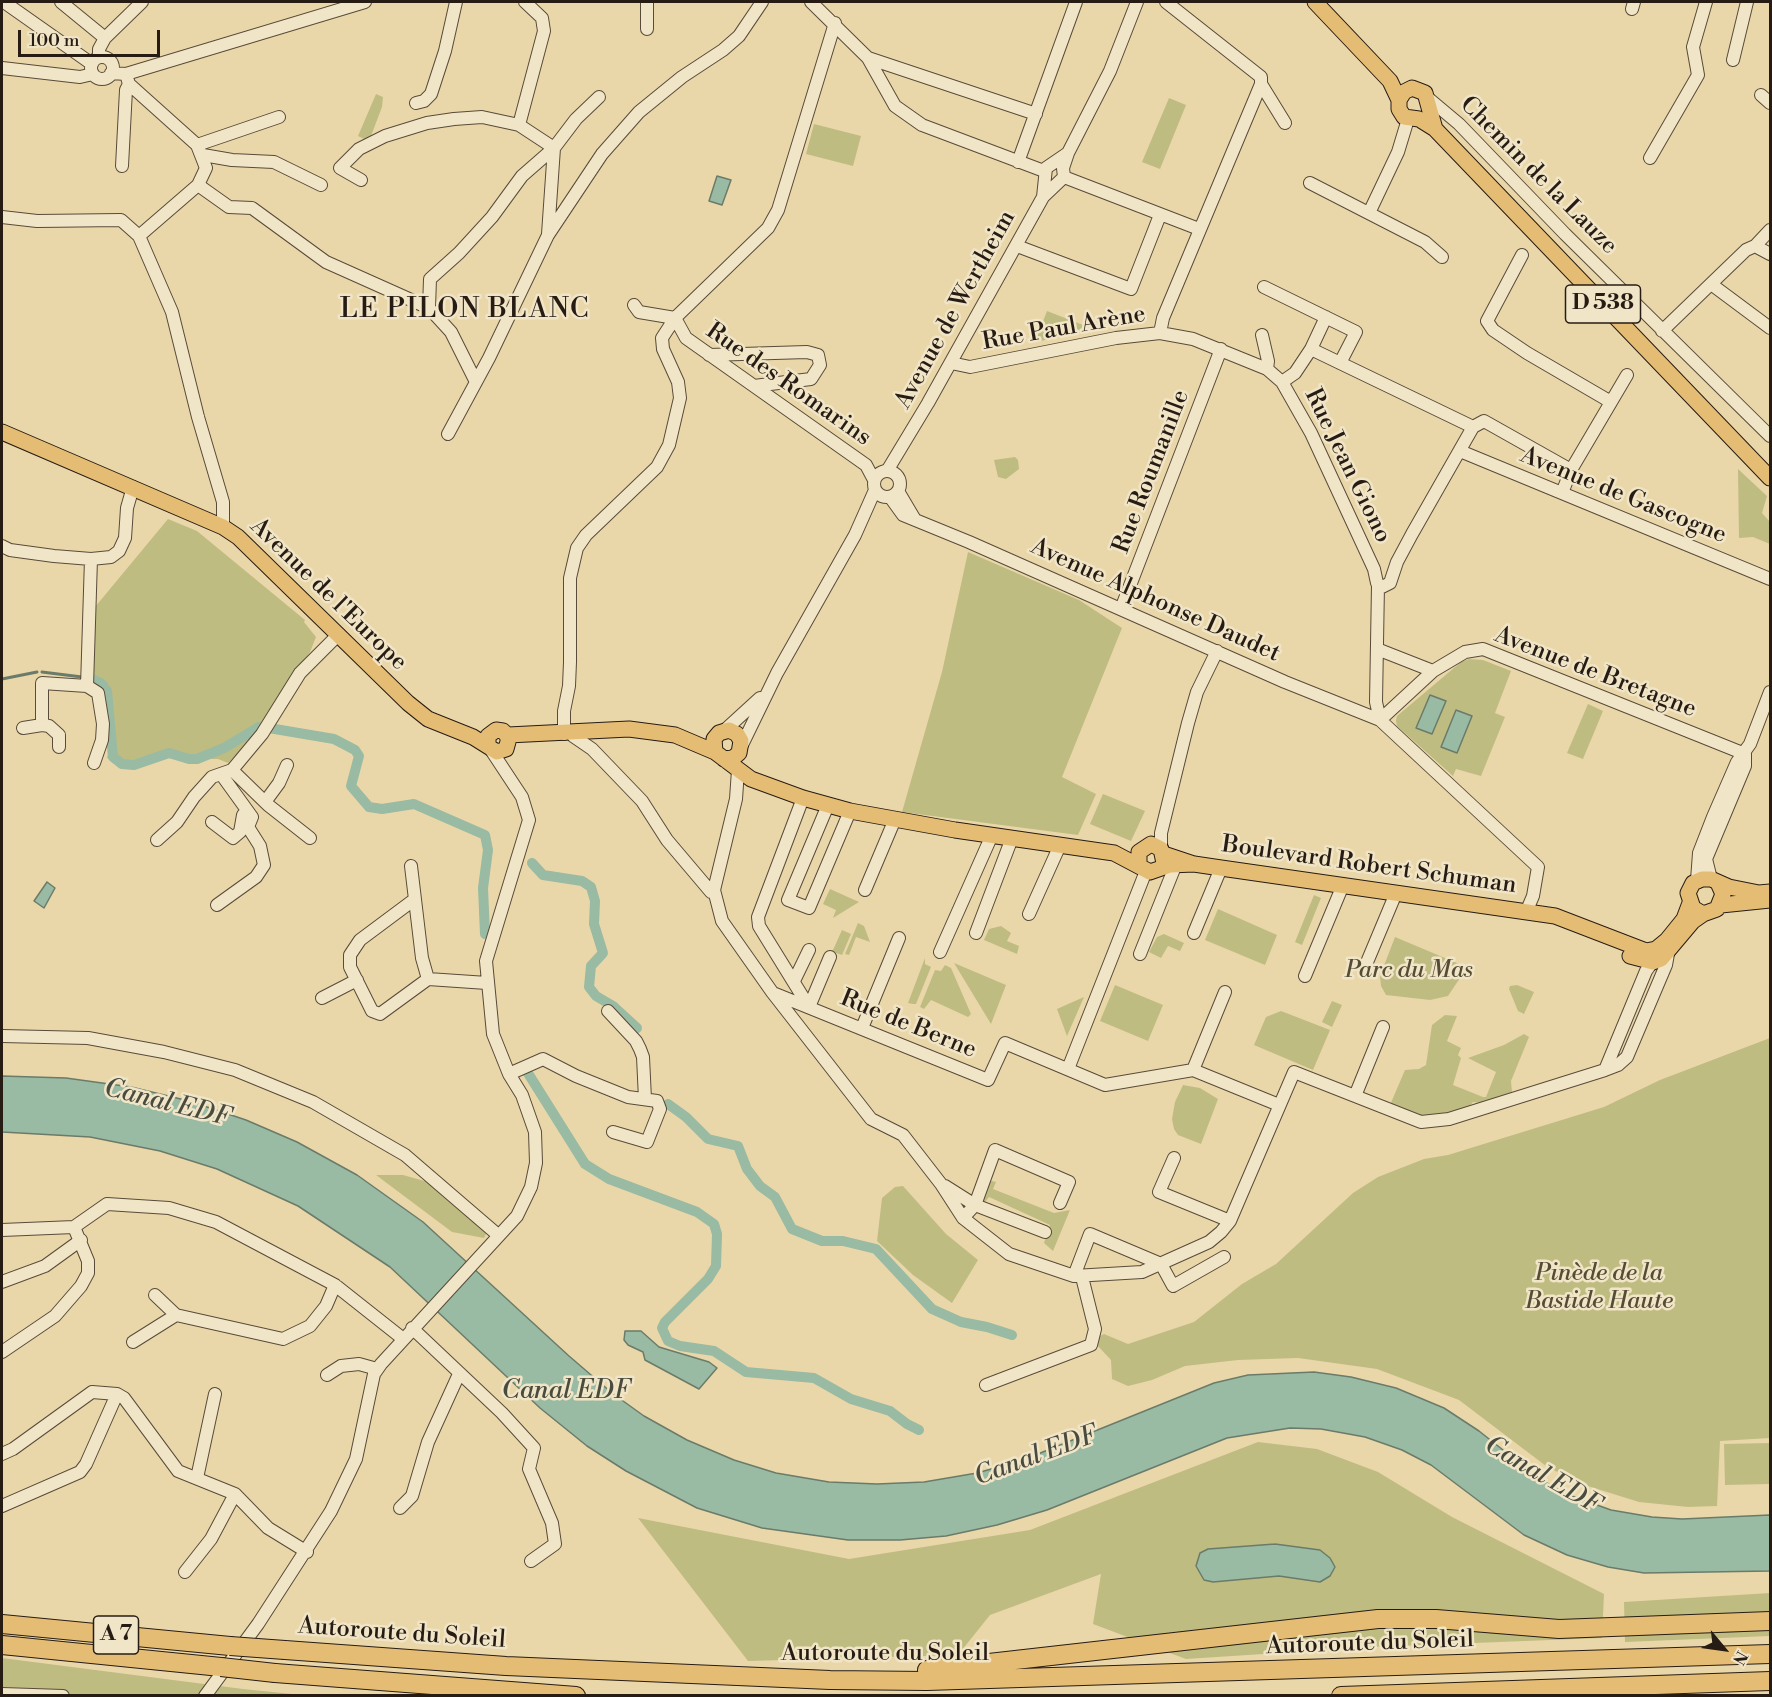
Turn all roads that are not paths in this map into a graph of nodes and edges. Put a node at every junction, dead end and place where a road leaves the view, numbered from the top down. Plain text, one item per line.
1 (4, 2) edge
2 (61, 2) edge
3 (142, 2) edge
4 (365, 2) edge
5 (456, 2) edge
6 (525, 2) edge
7 (647, 2) edge
8 (762, 2) edge
9 (811, 2) edge
10 (1076, 2) edge
11 (1137, 2) edge
12 (1166, 2) edge
13 (1314, 2) edge
14 (1706, 2) edge
15 (1747, 2) edge
16 (835, 23) junction
17 (647, 29) dead end
18 (105, 38) junction
19 (868, 58) junction
20 (1733, 60) dead end
21 (95, 65) junction
22 (2, 68) edge
23 (111, 73) junction
24 (128, 79) junction
25 (1261, 84) junction
26 (1403, 95) junction
27 (599, 97) dead end
28 (416, 103) dead end
29 (1421, 112) junction
30 (1036, 114) junction
31 (279, 117) dead end
32 (1285, 123) dead end
33 (519, 125) junction
34 (554, 148) junction
35 (200, 150) junction
36 (1650, 158) dead end
37 (1018, 162) junction
38 (122, 166) dead end
39 (1055, 174) junction
40 (361, 180) dead end
41 (1310, 183) dead end
42 (198, 185) junction
43 (321, 185) dead end
44 (1369, 213) junction
45 (1160, 215) junction
46 (2, 217) edge
47 (1199, 229) junction
48 (1770, 230) edge
49 (548, 235) junction
50 (139, 236) junction
51 (1017, 246) junction
52 (1755, 246) junction
53 (1770, 254) edge
54 (1522, 255) dead end
55 (1442, 257) dead end
56 (1711, 284) junction
57 (1264, 287) dead end
58 (634, 304) dead end
59 (429, 308) junction
60 (1326, 317) junction
61 (675, 318) junction
62 (1770, 328) edge
63 (1662, 331) junction
64 (1160, 333) junction
65 (1262, 335) dead end
66 (662, 338) junction
67 (686, 338) junction
68 (1221, 349) junction
69 (1311, 349) junction
70 (709, 355) junction
71 (951, 363) junction
72 (1340, 363) junction
73 (1267, 369) junction
74 (1627, 375) dead end
75 (476, 382) junction
76 (1282, 382) junction
77 (754, 386) junction
78 (1611, 402) junction
79 (1473, 427) junction
80 (2, 432) edge
81 (447, 434) dead end
82 (1770, 436) edge
83 (1460, 451) junction
84 (1571, 470) junction
85 (1770, 478) edge
86 (886, 484) junction
87 (133, 487) junction
88 (1562, 494) junction
89 (223, 527) junction
90 (2, 546) edge
91 (92, 559) junction
92 (1382, 578) junction
93 (1770, 579) edge
94 (1121, 609) junction
95 (339, 634) junction
96 (1377, 649) junction
97 (1217, 651) junction
98 (1433, 671) junction
99 (87, 686) junction
100 (770, 686) junction
101 (1770, 692) edge
102 (1380, 720) junction
103 (42, 725) junction
104 (23, 728) dead end
105 (722, 731) junction
106 (574, 734) junction
107 (675, 735) junction
108 (508, 742) junction
109 (490, 743) junction
110 (59, 747) dead end
111 (741, 747) junction
112 (1745, 754) junction
113 (720, 755) junction
114 (94, 763) dead end
115 (286, 765) dead end
116 (507, 771) junction
117 (226, 772) junction
118 (749, 777) junction
119 (803, 798) junction
120 (242, 802) junction
121 (265, 802) junction
122 (828, 805) junction
123 (850, 811) junction
124 (895, 819) junction
125 (212, 822) dead end
126 (992, 835) junction
127 (310, 838) dead end
128 (1012, 838) junction
129 (157, 840) dead end
130 (1060, 845) junction
131 (1155, 855) junction
132 (411, 866) dead end
133 (1221, 868) junction
134 (1709, 881) junction
135 (1342, 885) junction
136 (865, 890) dead end
137 (711, 892) dead end
138 (1396, 893) junction
139 (1770, 897) edge
140 (415, 899) junction
141 (1690, 903) junction
142 (217, 905) dead end
143 (1721, 905) junction
144 (1532, 912) junction
145 (1029, 914) dead end
146 (1703, 914) junction
147 (976, 933) dead end
148 (1194, 933) dead end
149 (899, 938) dead end
150 (1667, 947) junction
151 (809, 950) dead end
152 (940, 952) dead end
153 (1140, 954) dead end
154 (830, 957) dead end
155 (1653, 962) junction
156 (1365, 967) dead end
157 (1305, 976) dead end
158 (428, 979) junction
159 (357, 980) junction
160 (794, 981) junction
161 (486, 983) junction
162 (772, 992) junction
163 (1225, 992) dead end
164 (322, 998) dead end
165 (805, 1006) junction
166 (608, 1011) dead end
167 (1383, 1027) dead end
168 (862, 1028) junction
169 (806, 1035) junction
170 (2, 1036) edge
171 (1068, 1069) junction
172 (1193, 1070) junction
173 (1605, 1070) junction
174 (509, 1074) junction
175 (1355, 1096) junction
176 (645, 1099) junction
177 (1279, 1105) junction
178 (613, 1132) dead end
179 (1174, 1158) dead end
180 (941, 1184) junction
181 (1060, 1203) dead end
182 (975, 1205) junction
183 (963, 1218) junction
184 (1230, 1221) junction
185 (74, 1227) junction
186 (2, 1230) edge
187 (1045, 1232) dead end
188 (498, 1235) junction
189 (81, 1240) junction
190 (1224, 1257) dead end
191 (1161, 1264) junction
192 (1078, 1277) junction
193 (2, 1282) edge
194 (335, 1284) junction
195 (155, 1295) dead end
196 (176, 1315) junction
197 (412, 1328) junction
198 (402, 1338) junction
199 (134, 1342) dead end
200 (2, 1352) edge
201 (377, 1369) junction
202 (459, 1374) junction
203 (327, 1375) dead end
204 (986, 1385) dead end
205 (117, 1394) junction
206 (215, 1394) dead end
207 (2, 1454) edge
208 (197, 1478) junction
209 (235, 1494) junction
210 (2, 1506) edge
211 (400, 1508) dead end
212 (307, 1552) junction
213 (531, 1561) dead end
214 (184, 1572) dead end
215 (1770, 1621) edge
216 (2, 1624) edge
217 (2, 1645) edge
218 (1770, 1654) edge
219 (830, 1680) junction
220 (1770, 1681) edge
221 (2, 1694) edge
222 (63, 1695) edge
223 (205, 1695) edge
224 (576, 1695) edge
225 (1341, 1695) edge

1 - 21 street
2 - 18 street
3 - 18 street
4 - 24 street
5 - 28 street
6 - 33 street
7 - 17 street
8 - 49 street
9 - 16 street
10 - 30 street
11 - 39 street, Avenue de Wertheim
12 - 25 street
13 - 26 main road
14 - 36 street
15 - 20 street
16 - 19 street
16 - 61 street
18 - 21 street
19 - 30 street
19 - 37 street
21 - 22 street
21 - 23 street
21 - 23 street
23 - 24 street
24 - 35 street
24 - 38 street
25 - 32 street
25 - 47 street
26 - 29 main road
26 - 29 main road
27 - 34 street
29 - 44 street
29 - 63 street, Chemin de la Lauze
29 - 85 main road, D 538
30 - 37 street
31 - 35 street
33 - 34 street
33 - 40 street
34 - 49 street
34 - 59 street
35 - 42 street
35 - 43 street
37 - 39 street
39 - 45 street
39 - 51 street, Avenue de Wertheim
41 - 44 street
42 - 50 street
42 - 59 street
44 - 55 street
45 - 47 street
45 - 51 street
46 - 50 street
47 - 64 street
48 - 52 street
49 - 75 street
50 - 89 street
51 - 71 street, Avenue de Wertheim
52 - 53 street
52 - 56 street
54 - 78 street
56 - 62 street
56 - 63 street
57 - 60 street
58 - 61 street
59 - 75 street
60 - 69 street
60 - 72 street
61 - 66 street
61 - 67 street
63 - 82 street, Chemin de la Lauze
64 - 68 street, Rue Paul Arène
64 - 71 street, Rue Paul Arène
65 - 73 street
66 - 67 street
66 - 106 street
67 - 70 street, Rue des Romarins
68 - 73 street, Rue Paul Arène
68 - 94 street, Rue Roumanille
69 - 72 street
69 - 76 street
70 - 77 street, Rue des Romarins
70 - 77 street
71 - 86 street, Avenue de Wertheim
72 - 79 street
73 - 76 street, Rue Paul Arène
74 - 78 street
75 - 81 street
76 - 92 street, Rue Jean Giono
77 - 86 street, Rue des Romarins
78 - 84 street
79 - 83 street
79 - 84 street
80 - 87 main road, Avenue de l'Europe
83 - 88 street, Avenue de Gascogne
83 - 92 street
84 - 88 street
86 - 94 street, Avenue Alphonse Daudet
86 - 100 street, Avenue de Wertheim
87 - 89 main road, Avenue de l'Europe
87 - 91 street
88 - 93 street, Avenue de Gascogne
89 - 95 main road, Avenue de l'Europe
90 - 91 street
91 - 99 street
92 - 96 street
94 - 97 street, Avenue Alphonse Daudet
95 - 109 main road, Avenue de l'Europe
95 - 117 street
96 - 98 street
96 - 102 street
97 - 102 street, Avenue Alphonse Daudet
97 - 131 street
98 - 102 street, Avenue de Bretagne
98 - 112 street, Avenue de Bretagne
99 - 103 street
99 - 114 street
100 - 105 street, Avenue de Wertheim
100 - 111 street, Avenue de Wertheim
101 - 112 street
102 - 144 street, Avenue Alphonse Daudet
103 - 104 street
103 - 110 street
105 - 107 main road
105 - 111 main road
105 - 113 main road
106 - 107 main road
106 - 108 main road
106 - 137 street
107 - 113 main road
108 - 109 main road, Avenue de l'Europe
108 - 116 street
109 - 116 street
111 - 113 main road
111 - 118 main road
112 - 134 street
113 - 118 main road, Boulevard Robert Schuman
115 - 121 street
116 - 161 street
117 - 120 street
117 - 121 street
117 - 129 street
118 - 119 main road, Boulevard Robert Schuman
118 - 162 street
119 - 122 main road, Boulevard Robert Schuman
119 - 160 street
120 - 125 street
120 - 142 street
121 - 127 street
122 - 123 main road, Boulevard Robert Schuman
122 - 123 street
123 - 124 main road, Boulevard Robert Schuman
124 - 126 main road, Boulevard Robert Schuman
124 - 136 street
126 - 128 main road, Boulevard Robert Schuman
126 - 152 street
128 - 130 main road, Boulevard Robert Schuman
128 - 147 street
130 - 131 main road, Boulevard Robert Schuman
130 - 145 street
131 - 133 main road, Boulevard Robert Schuman
131 - 153 street
131 - 171 street
132 - 140 street
133 - 135 main road, Boulevard Robert Schuman
133 - 148 street
134 - 139 main road
134 - 141 main road
134 - 143 main road
135 - 138 main road, Boulevard Robert Schuman
135 - 157 street
138 - 144 main road, Boulevard Robert Schuman
138 - 156 street
139 - 143 main road
140 - 158 street
140 - 159 street
141 - 146 main road
141 - 150 main road
143 - 146 main road
144 - 150 main road, Boulevard Robert Schuman
144 - 155 main road, Boulevard Robert Schuman
146 - 150 main road
149 - 168 street
150 - 155 main road
150 - 173 street
151 - 160 street
154 - 165 street
155 - 173 street
158 - 159 street
158 - 161 street
159 - 164 street
160 - 165 street
161 - 174 street
162 - 165 street, Rue de Berne
162 - 169 street
163 - 172 street
165 - 168 street, Rue de Berne
165 - 169 street
166 - 176 street
167 - 175 street
168 - 171 street, Rue de Berne
169 - 180 street
170 - 188 street
171 - 172 street
172 - 177 street
173 - 175 street
174 - 176 street
174 - 188 street
175 - 177 street
176 - 178 street
177 - 184 street
179 - 184 street
180 - 182 street
180 - 183 street
181 - 182 street
182 - 183 street
182 - 187 street
183 - 192 street
184 - 191 street
185 - 186 street
185 - 189 street
185 - 194 street
188 - 197 street
189 - 193 street
189 - 200 street
190 - 191 street
191 - 192 street
191 - 192 street
192 - 204 street
194 - 196 street
194 - 198 street
195 - 196 street
196 - 199 street
197 - 198 street
197 - 202 street
198 - 201 street
201 - 203 street
201 - 212 street
202 - 211 street
202 - 213 street
205 - 207 street
205 - 208 street
205 - 210 street
206 - 208 street
208 - 209 street
209 - 212 street
209 - 214 street
212 - 223 street
215 - 219 highway
216 - 219 highway, Autoroute du Soleil / A 7, bridge
217 - 224 highway, Autoroute du Soleil / A 7, bridge
218 - 219 highway, Autoroute du Soleil / A 7
220 - 225 highway
221 - 222 street

